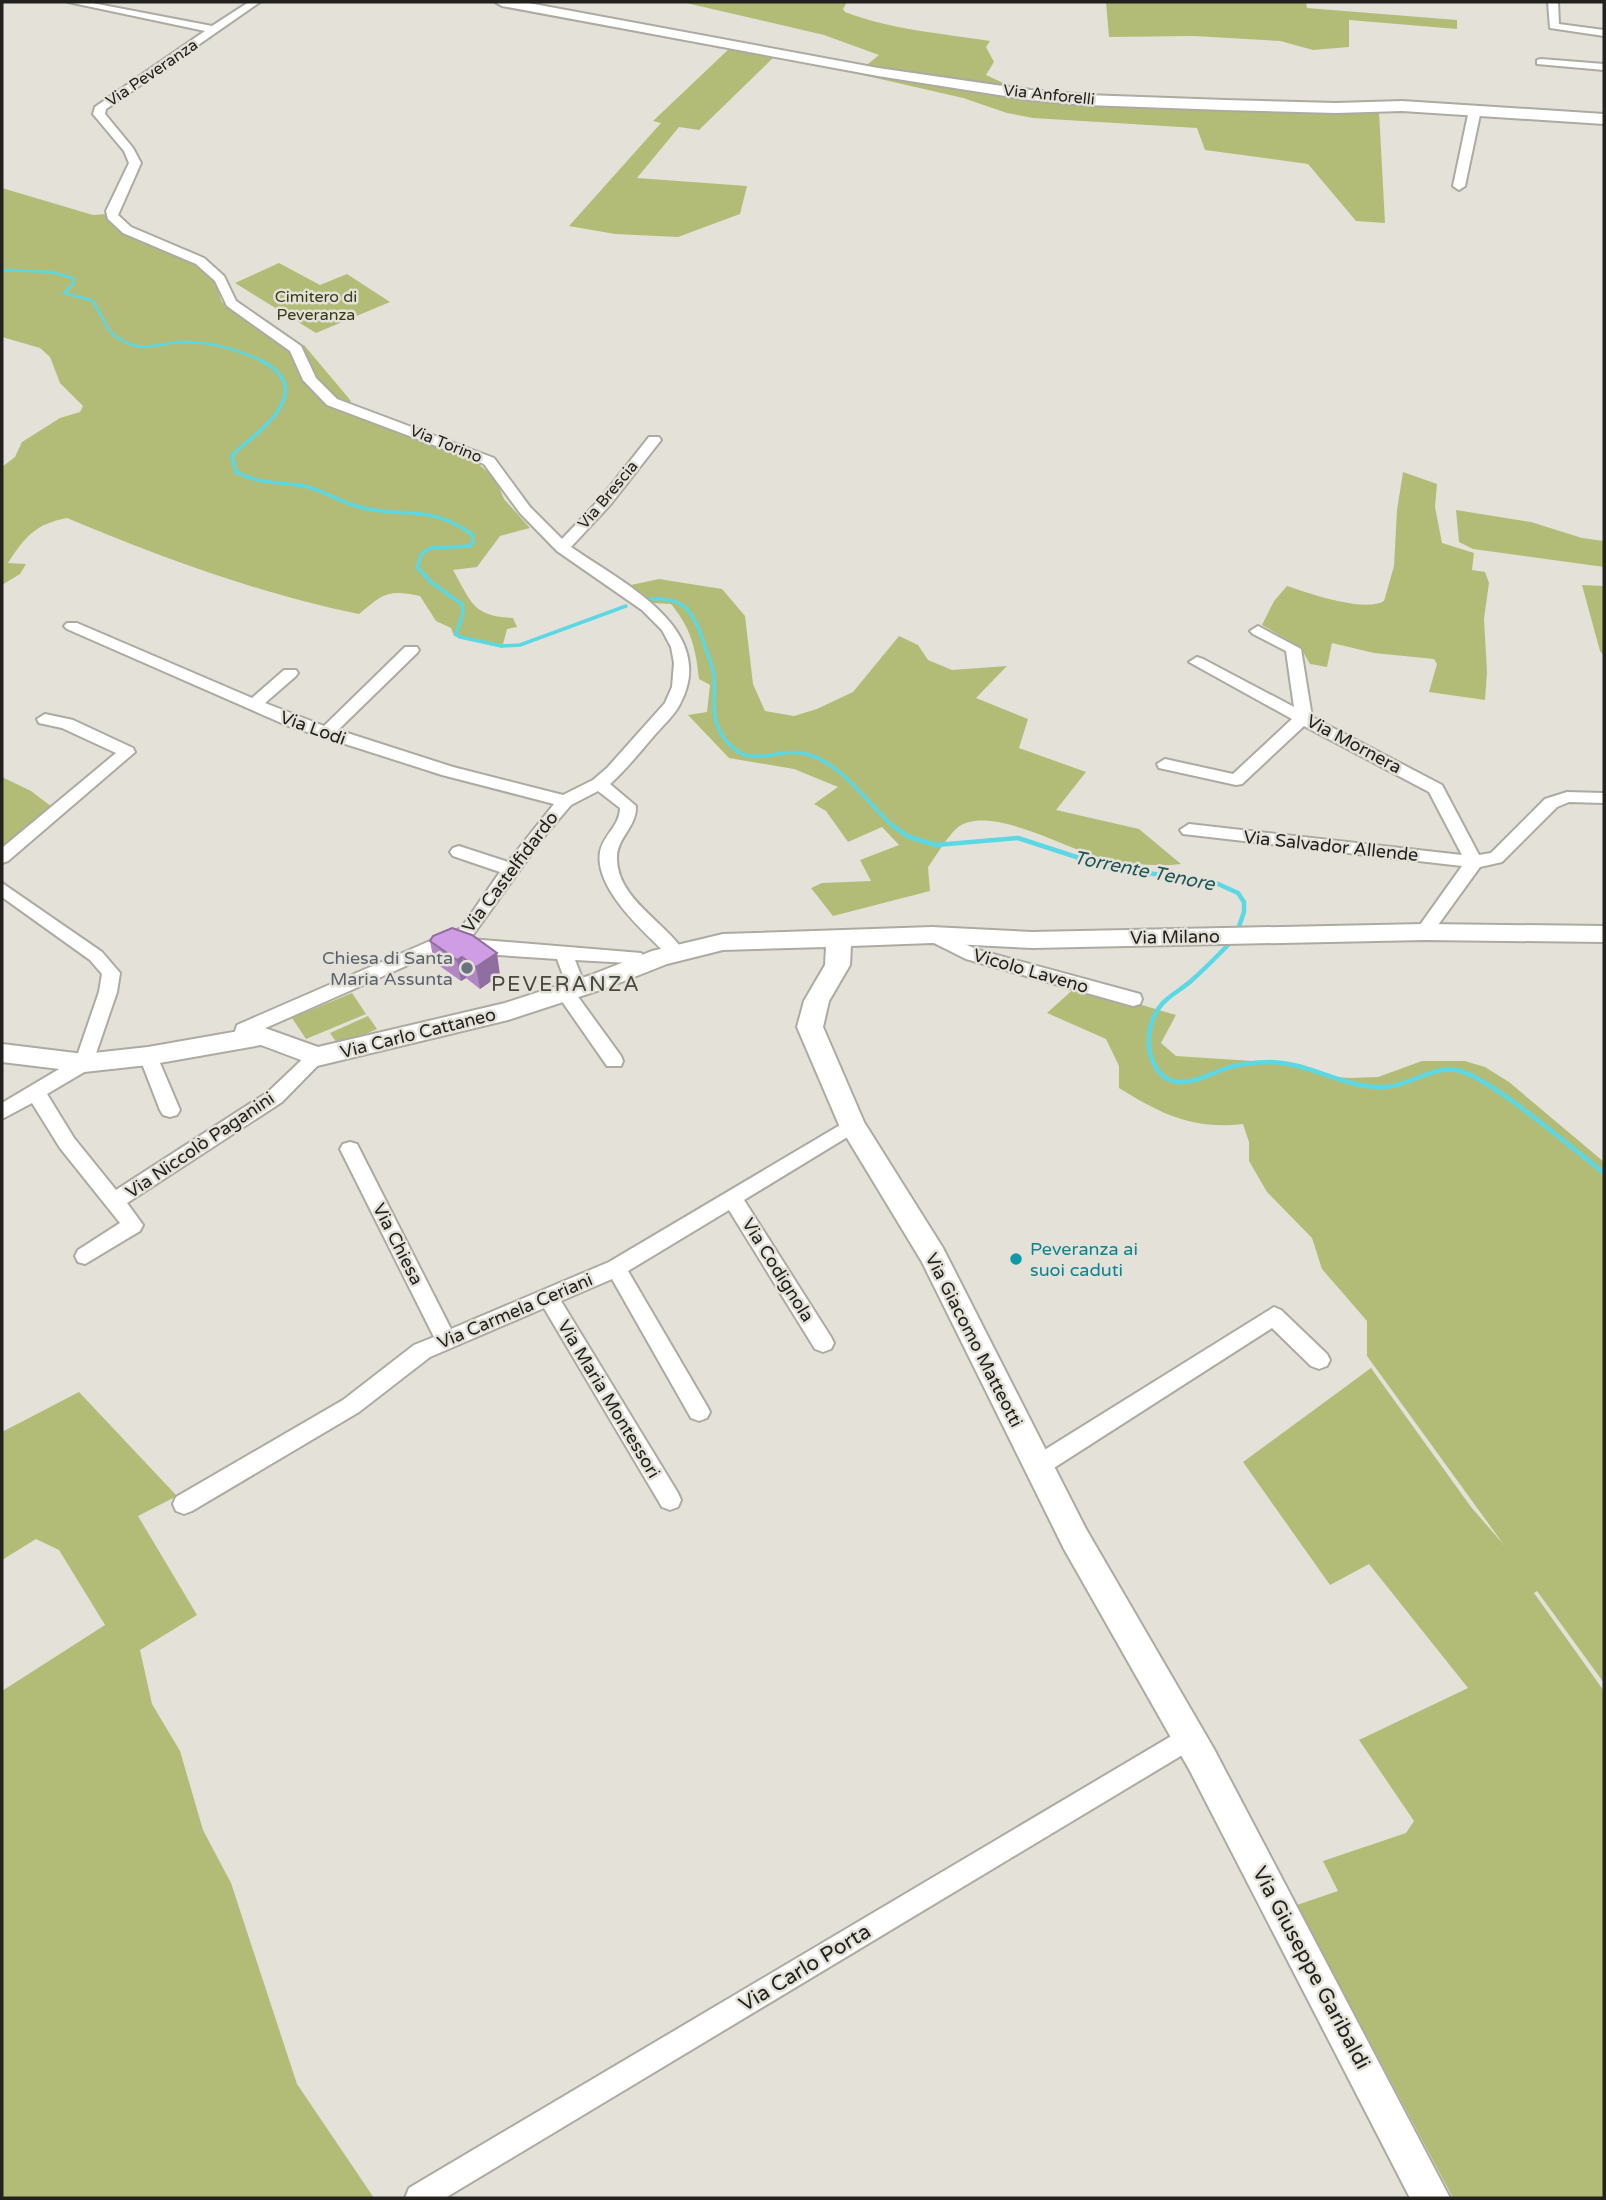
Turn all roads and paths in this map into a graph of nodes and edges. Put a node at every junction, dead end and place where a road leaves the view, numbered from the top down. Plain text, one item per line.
1 (73, 2) edge
2 (254, 2) edge
3 (502, 2) edge
4 (1553, 2) edge
5 (214, 30) junction
6 (1604, 33) edge
7 (1541, 62) dead end
8 (1604, 67) edge
9 (1475, 110) junction
10 (1604, 119) edge
11 (134, 158) joint
12 (1459, 187) dead end
13 (654, 440) dead end
14 (562, 548) junction
15 (72, 626) dead end
16 (1258, 631) dead end
17 (411, 650) dead end
18 (1198, 662) dead end
19 (290, 673) dead end
20 (254, 705) junction
21 (1304, 717) junction
22 (45, 719) dead end
23 (326, 733) junction
24 (1164, 764) dead end
25 (599, 784) junction
26 (1604, 797) edge
27 (565, 801) junction
28 (1189, 830) dead end
29 (459, 852) dead end
30 (2, 857) edge
31 (1474, 862) junction
32 (512, 870) junction
33 (2, 889) edge
34 (1424, 932) junction
35 (1604, 934) edge
36 (932, 935) junction
37 (838, 938) junction
38 (458, 939) junction
39 (746, 940) joint
40 (563, 952) junction
41 (676, 953) junction
42 (643, 964) junction
43 (571, 990) junction
44 (1133, 999) dead end
45 (242, 1038) junction
46 (2, 1053) edge
47 (148, 1056) junction
48 (317, 1057) junction
49 (614, 1061) dead end
50 (84, 1063) junction
51 (36, 1093) junction
52 (170, 1110) dead end
53 (2, 1112) edge
54 (852, 1125) junction
55 (350, 1149) dead end
56 (732, 1198) junction
57 (113, 1202) junction
58 (85, 1256) dead end
59 (616, 1269) junction
60 (548, 1297) junction
61 (446, 1340) junction
62 (823, 1343) dead end
63 (1319, 1360) dead end
64 (699, 1412) dead end
65 (1038, 1466) junction
66 (670, 1500) dead end
67 (184, 1504) dead end
68 (1190, 1737) junction
69 (419, 2198) edge
70 (1431, 2198) edge

1 - 5 street
2 - 5 street, Via Peveranza
3 - 9 street, Via Anforelli
4 - 6 street
5 - 11 street, Via Peveranza
7 - 8 street
9 - 10 street, Via Anforelli
9 - 12 street
11 - 14 street, Via Torino
13 - 14 street, Via Brescia
14 - 25 street, Via Torino
15 - 20 street, Via Lodi
16 - 21 street
17 - 23 street
18 - 21 street, Via Mornera
19 - 20 street
20 - 23 street, Via Lodi
21 - 24 street
21 - 31 street, Via Mornera
22 - 30 street
23 - 27 street, Via Lodi
25 - 27 street, Via Castelfidardo
25 - 41 street
26 - 31 street
27 - 32 street, Via Castelfidardo
28 - 31 street, Via Salvador Allende
29 - 32 street
31 - 34 street
32 - 38 street, Via Castelfidardo
33 - 50 street
34 - 35 street, Via Milano
34 - 36 street, Via Milano
36 - 37 street, Via Milano
36 - 44 street, Vicolo Laveno
37 - 39 street, Via Milano
37 - 54 street, Via Giacomo Matteotti
38 - 40 street
38 - 45 street
39 - 41 street, Via Carlo Cattaneo
40 - 42 street
40 - 43 street
41 - 42 street, Via Carlo Cattaneo
42 - 43 street, Via Carlo Cattaneo
43 - 48 street, Via Carlo Cattaneo
43 - 49 street
45 - 47 street, Via Carlo Cattaneo
45 - 48 street, Via Carlo Cattaneo
46 - 50 street, Via Carlo Cattaneo
47 - 50 street, Via Carlo Cattaneo
47 - 52 street
48 - 57 street, Via Niccolò Paganini
50 - 51 street
51 - 53 street
51 - 57 street
54 - 56 street, Via Carmela Ceriani
54 - 65 street, Via Giacomo Matteotti
55 - 61 street, Via Chiesa
56 - 59 street, Via Carmela Ceriani
56 - 62 street, Via Codignola
57 - 58 street
59 - 60 street, Via Carmela Ceriani
59 - 64 street
60 - 61 street, Via Carmela Ceriani
60 - 66 street, Via Maria Montessori
61 - 67 street, Via Carmela Ceriani
63 - 65 street
65 - 68 street, Via Giacomo Matteotti
68 - 69 street, Via Carlo Porta
68 - 70 street, Via Giuseppe Garibaldi

